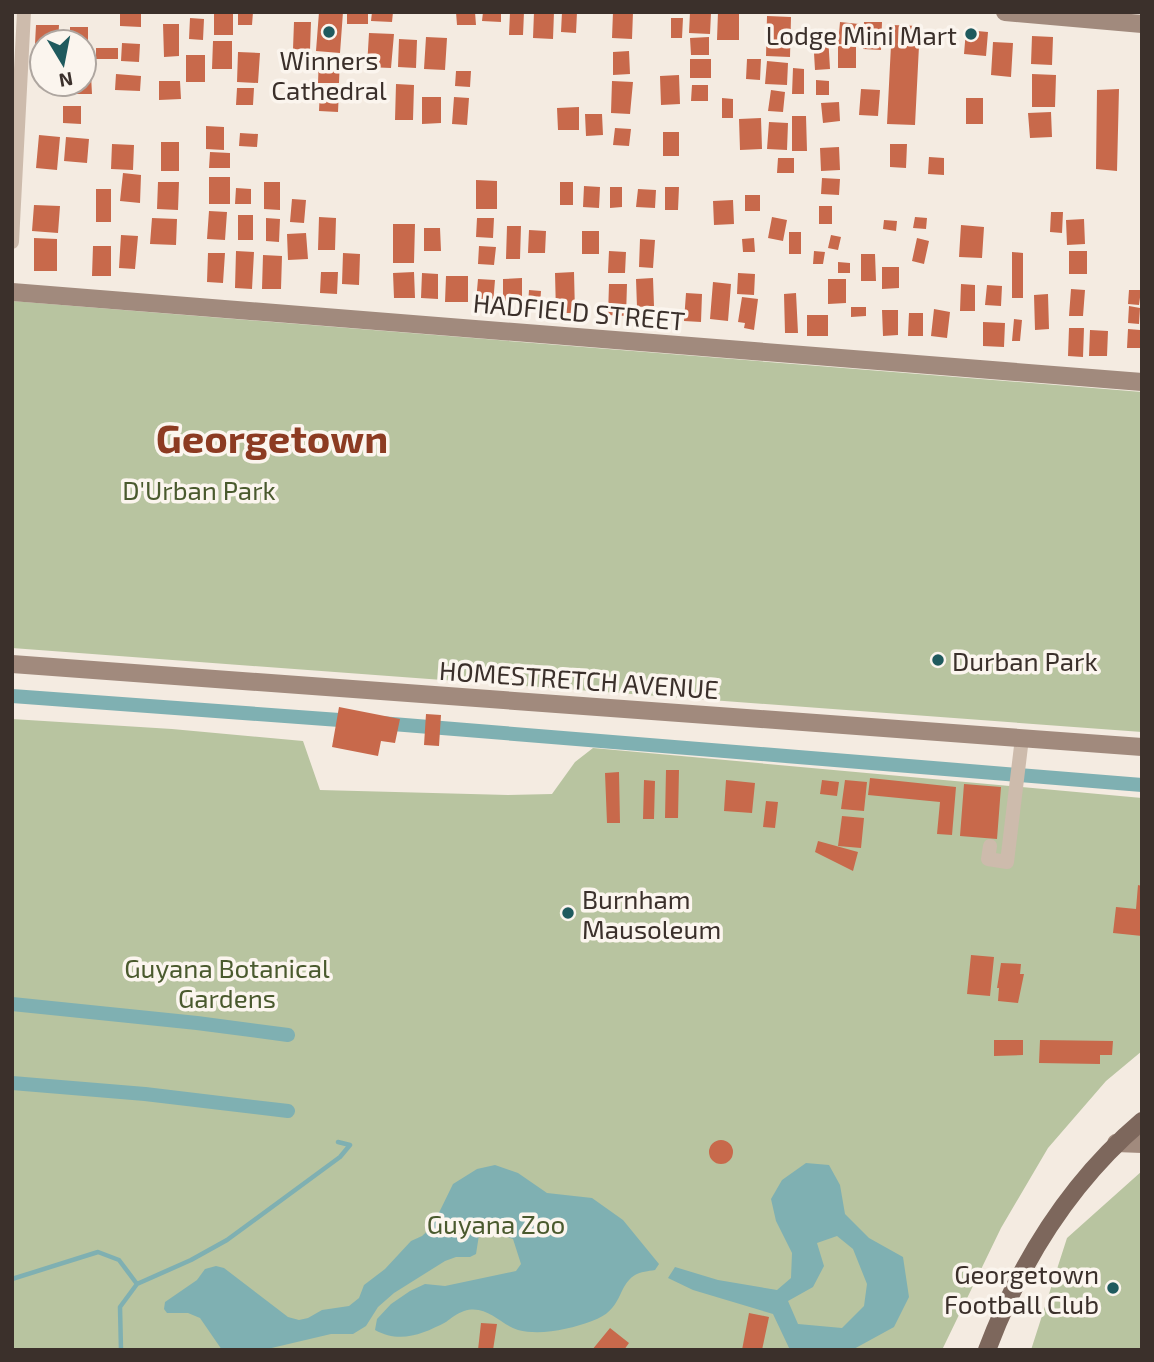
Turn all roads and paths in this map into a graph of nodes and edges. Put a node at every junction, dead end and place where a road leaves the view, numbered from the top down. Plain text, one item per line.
1 (24, 12) edge
2 (1005, 12) edge
3 (1142, 24) edge
4 (12, 242) edge
5 (12, 292) edge
6 (1142, 382) edge
7 (12, 664) edge
8 (1022, 738) junction
9 (1142, 747) edge
10 (990, 846) dead end
11 (1142, 1121) edge
12 (1116, 1143) junction
13 (1142, 1143) edge
14 (986, 1350) edge

1 - 4 street
2 - 3 street
5 - 6 street, HADFIELD STREET
7 - 8 street, HOMESTRETCH AVENUE
8 - 9 street, HOMESTRETCH AVENUE
8 - 10 street
11 - 12 main road
12 - 13 street
12 - 14 main road

